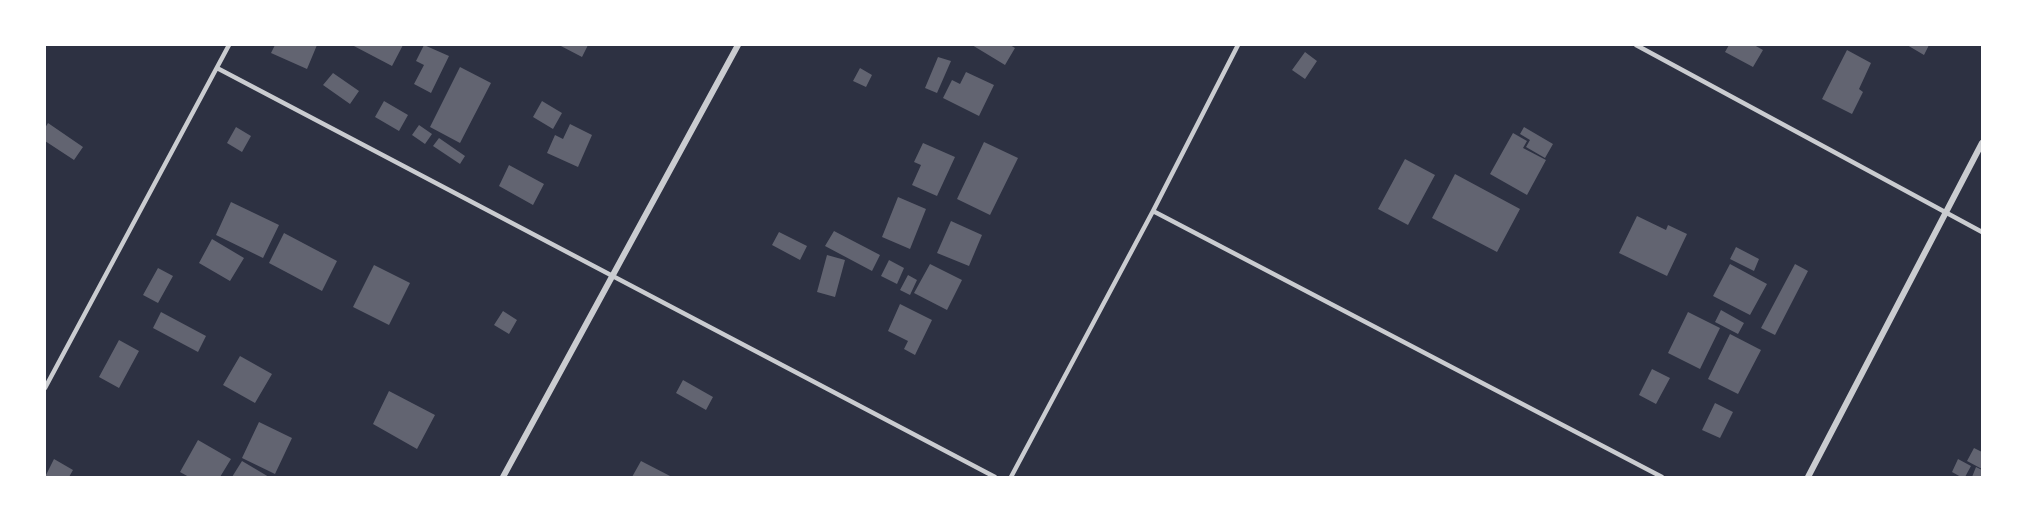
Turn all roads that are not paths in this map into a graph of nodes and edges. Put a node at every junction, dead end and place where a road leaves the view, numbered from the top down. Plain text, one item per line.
1 (229, 45) edge
2 (738, 45) edge
3 (1238, 45) edge
4 (1636, 45) edge
5 (217, 68) junction
6 (1982, 143) edge
7 (1153, 211) junction
8 (1945, 212) junction
9 (1982, 232) edge
10 (612, 275) junction
11 (45, 388) edge
12 (503, 477) edge
13 (995, 477) edge
14 (1011, 477) edge
15 (1662, 477) edge
16 (1808, 477) edge

1 - 5 lane
2 - 10 street
3 - 7 lane
4 - 8 lane
5 - 10 lane
5 - 11 lane
6 - 8 street
7 - 14 lane
7 - 15 lane
8 - 9 lane
8 - 16 street
10 - 12 street
10 - 13 lane

